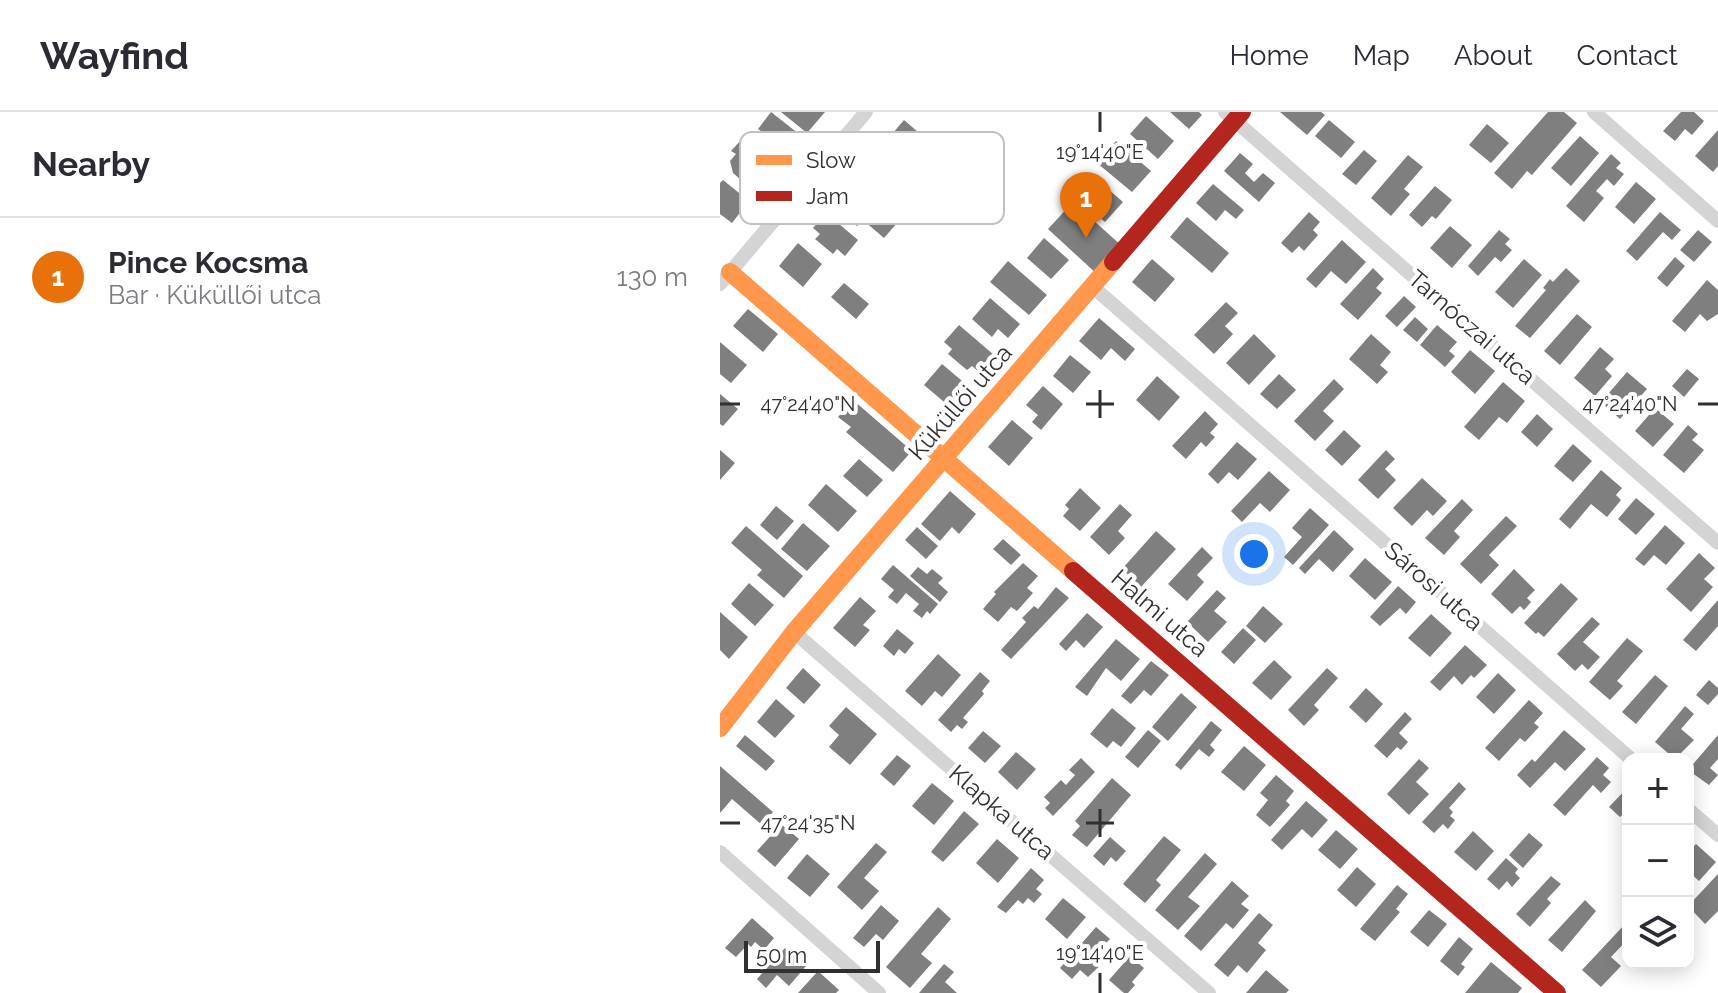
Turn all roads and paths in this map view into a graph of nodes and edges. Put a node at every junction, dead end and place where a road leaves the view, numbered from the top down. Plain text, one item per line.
1 (866, 112) edge
2 (1594, 112) edge
3 (1234, 115) edge
4 (849, 132) edge
5 (1718, 221) edge
6 (771, 224) edge
7 (725, 278) edge
8 (1092, 286) junction
9 (944, 456) junction
10 (1718, 543) edge
11 (794, 632) junction
12 (720, 728) edge
13 (1624, 753) edge
14 (1694, 814) edge
15 (1718, 835) edge
16 (720, 852) edge
17 (879, 993) edge
18 (1209, 993) edge
19 (1557, 993) edge

1 - 4 street
2 - 5 street
3 - 8 street, Küküllői utca
3 - 10 street, Tarnóczai utca
6 - 7 street
7 - 9 street, Halmi utca
8 - 9 street, Küküllői utca
8 - 13 street, Sárosi utca
9 - 11 street, Küküllői utca
9 - 19 street, Halmi utca
11 - 12 street, Küküllői utca
11 - 18 street, Klapka utca
14 - 15 street
16 - 17 street

